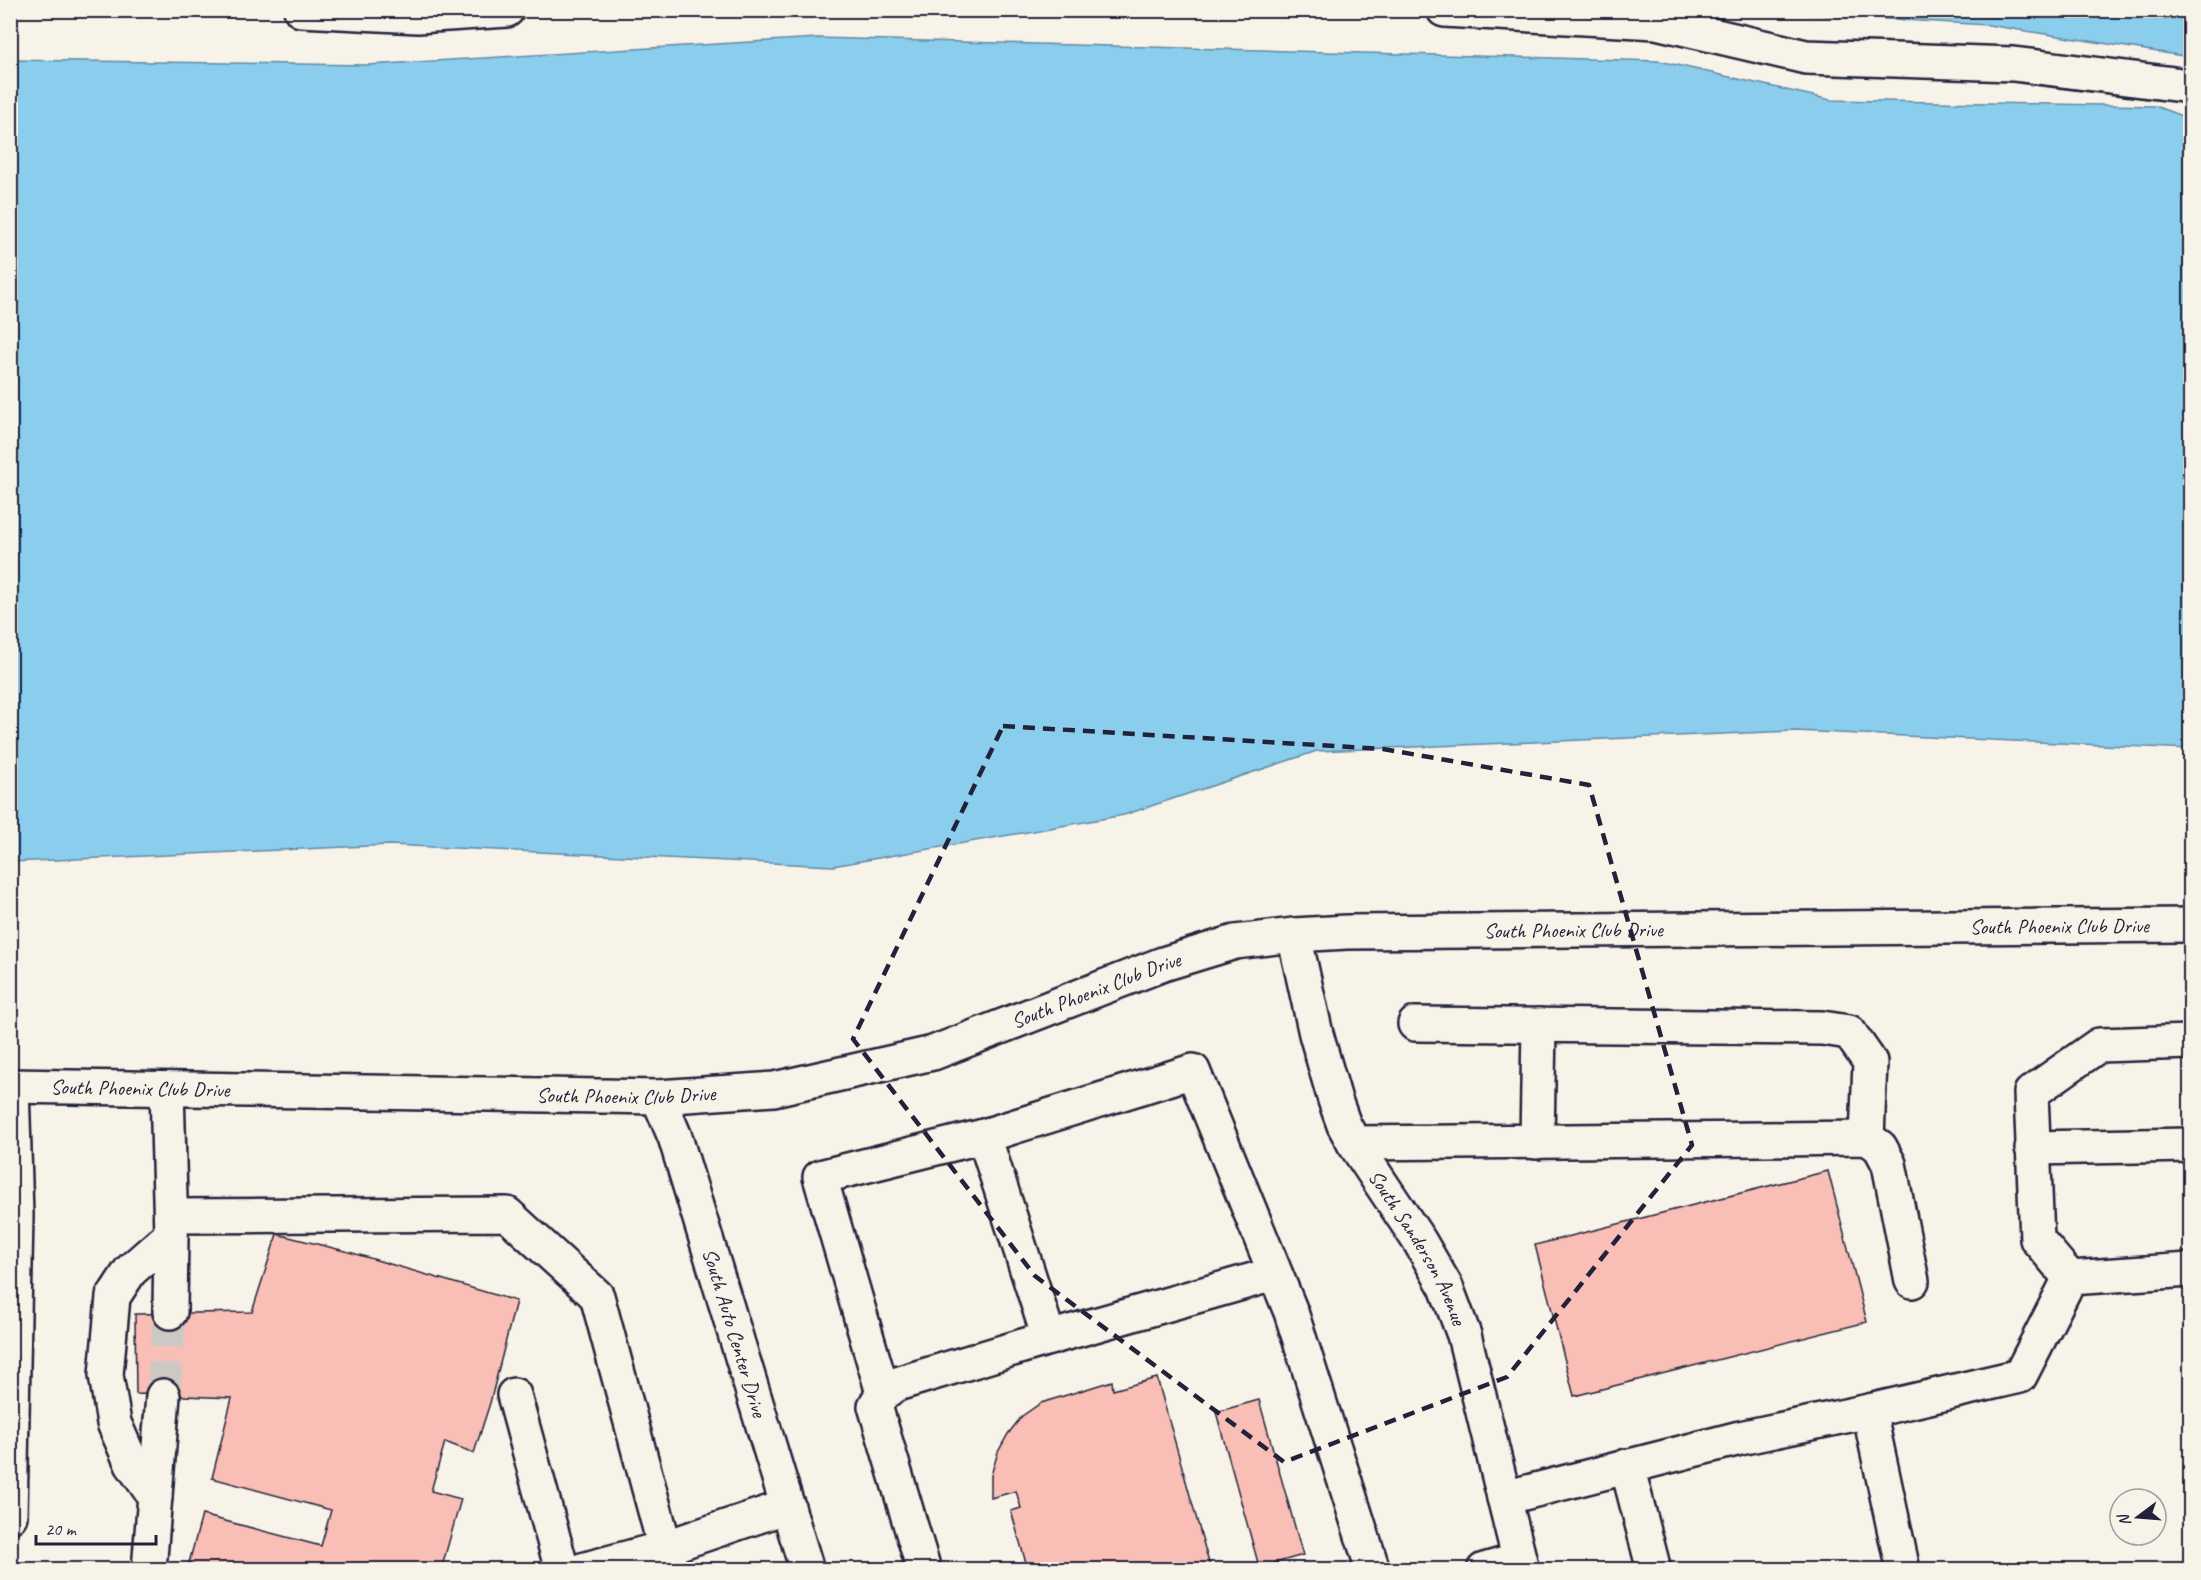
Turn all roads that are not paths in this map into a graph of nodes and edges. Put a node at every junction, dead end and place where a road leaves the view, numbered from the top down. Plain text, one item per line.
1 (301, 10) edge
2 (507, 10) edge
3 (1444, 10) edge
4 (2190, 86) edge
5 (2190, 925) edge
6 (1294, 935) junction
7 (1415, 1024) dead end
8 (1539, 1025) junction
9 (2190, 1042) edge
10 (11, 1086) edge
11 (167, 1089) junction
12 (658, 1097) junction
13 (984, 1136) junction
14 (1867, 1138) junction
15 (1537, 1142) junction
16 (1354, 1143) junction
17 (2190, 1145) edge
18 (2032, 1148) junction
19 (14, 1215) edge
20 (171, 1226) junction
21 (2190, 1270) edge
22 (1274, 1274) junction
23 (2070, 1278) junction
24 (1912, 1281) dead end
25 (170, 1312) tunnel mouth
26 (1049, 1338) junction
27 (883, 1393) junction
28 (514, 1395) dead end
29 (163, 1396) tunnel mouth
30 (1869, 1411) junction
31 (1627, 1466) junction
32 (11, 1476) edge
33 (155, 1497) junction
34 (1504, 1498) junction
35 (788, 1506) junction
36 (10, 1516) edge
37 (667, 1559) edge
38 (1520, 1565) edge
39 (149, 1569) edge
40 (562, 1569) edge
41 (582, 1569) edge
42 (807, 1569) edge
43 (924, 1569) edge
44 (1373, 1569) edge
45 (1484, 1569) edge
46 (1654, 1569) edge
47 (1903, 1569) edge

1 - 2 street
3 - 4 street
5 - 6 street, South Phoenix Club Drive
6 - 12 street, South Phoenix Club Drive
6 - 16 street, South Sanderson Avenue
7 - 8 street
8 - 14 street
8 - 15 street
9 - 18 street
10 - 11 street, South Phoenix Club Drive
10 - 19 street
11 - 12 street, South Phoenix Club Drive
11 - 20 street
12 - 35 street, South Auto Center Drive
13 - 22 street
13 - 26 street
13 - 27 street
14 - 15 street
14 - 24 street
15 - 16 street
16 - 34 street, South Sanderson Avenue
17 - 18 street
18 - 23 street
19 - 32 street
20 - 25 street
20 - 33 street
20 - 37 street
21 - 23 street
22 - 26 street
22 - 44 street
23 - 30 street
26 - 27 street
27 - 43 street
28 - 40 street
29 - 33 street
30 - 31 street
30 - 47 street
31 - 34 street
31 - 46 street
32 - 36 street
33 - 39 street
34 - 38 street, South Sanderson Avenue
35 - 37 street
35 - 42 street, South Auto Center Drive
37 - 41 street
38 - 45 street

